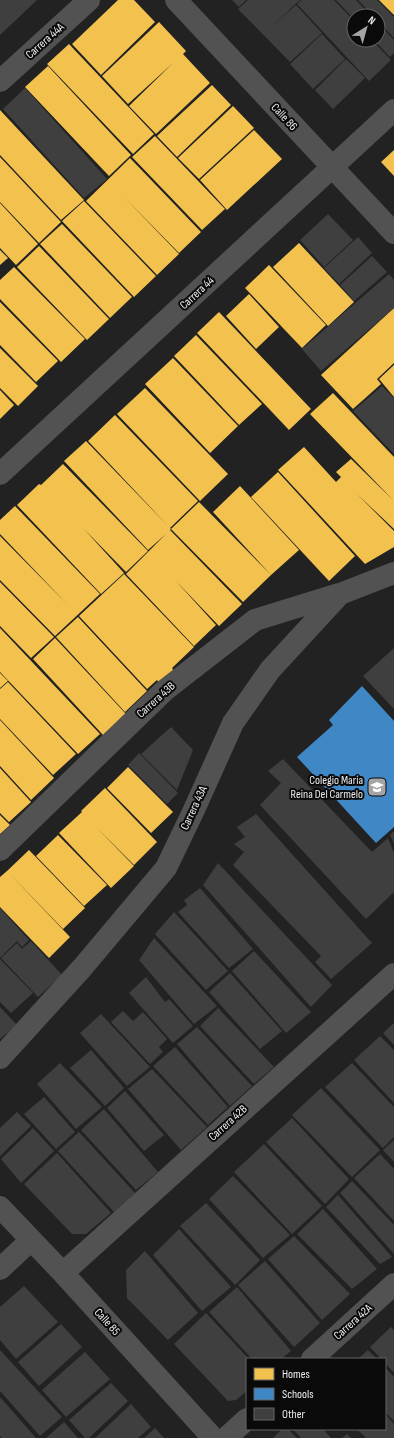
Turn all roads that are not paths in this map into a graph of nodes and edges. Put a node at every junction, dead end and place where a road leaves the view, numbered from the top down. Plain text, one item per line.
1 (89, 0) edge
2 (176, 0) edge
3 (0, 81) edge
4 (394, 110) edge
5 (333, 168) junction
6 (394, 233) edge
7 (0, 474) edge
8 (394, 573) edge
9 (340, 594) junction
10 (0, 850) edge
11 (394, 974) edge
12 (0, 1058) edge
13 (0, 1207) edge
14 (30, 1241) junction
15 (0, 1269) edge
16 (62, 1273) junction
17 (394, 1284) edge
18 (313, 1358) edge
19 (246, 1420) edge
20 (213, 1438) edge
21 (226, 1438) edge

1 - 3 street, Carrera 44A
2 - 5 street, Calle 86
4 - 5 street, Carrera 44
5 - 6 street, Calle 86
5 - 7 street, Carrera 44
8 - 9 street, Carrera 43A
9 - 10 street, Carrera 43B
9 - 12 street, Carrera 43A
11 - 16 street, Carrera 42B
13 - 14 street, Calle 85
14 - 15 street
14 - 16 street, Calle 85
16 - 20 street, Calle 85
17 - 18 street, Carrera 42A
19 - 21 street

